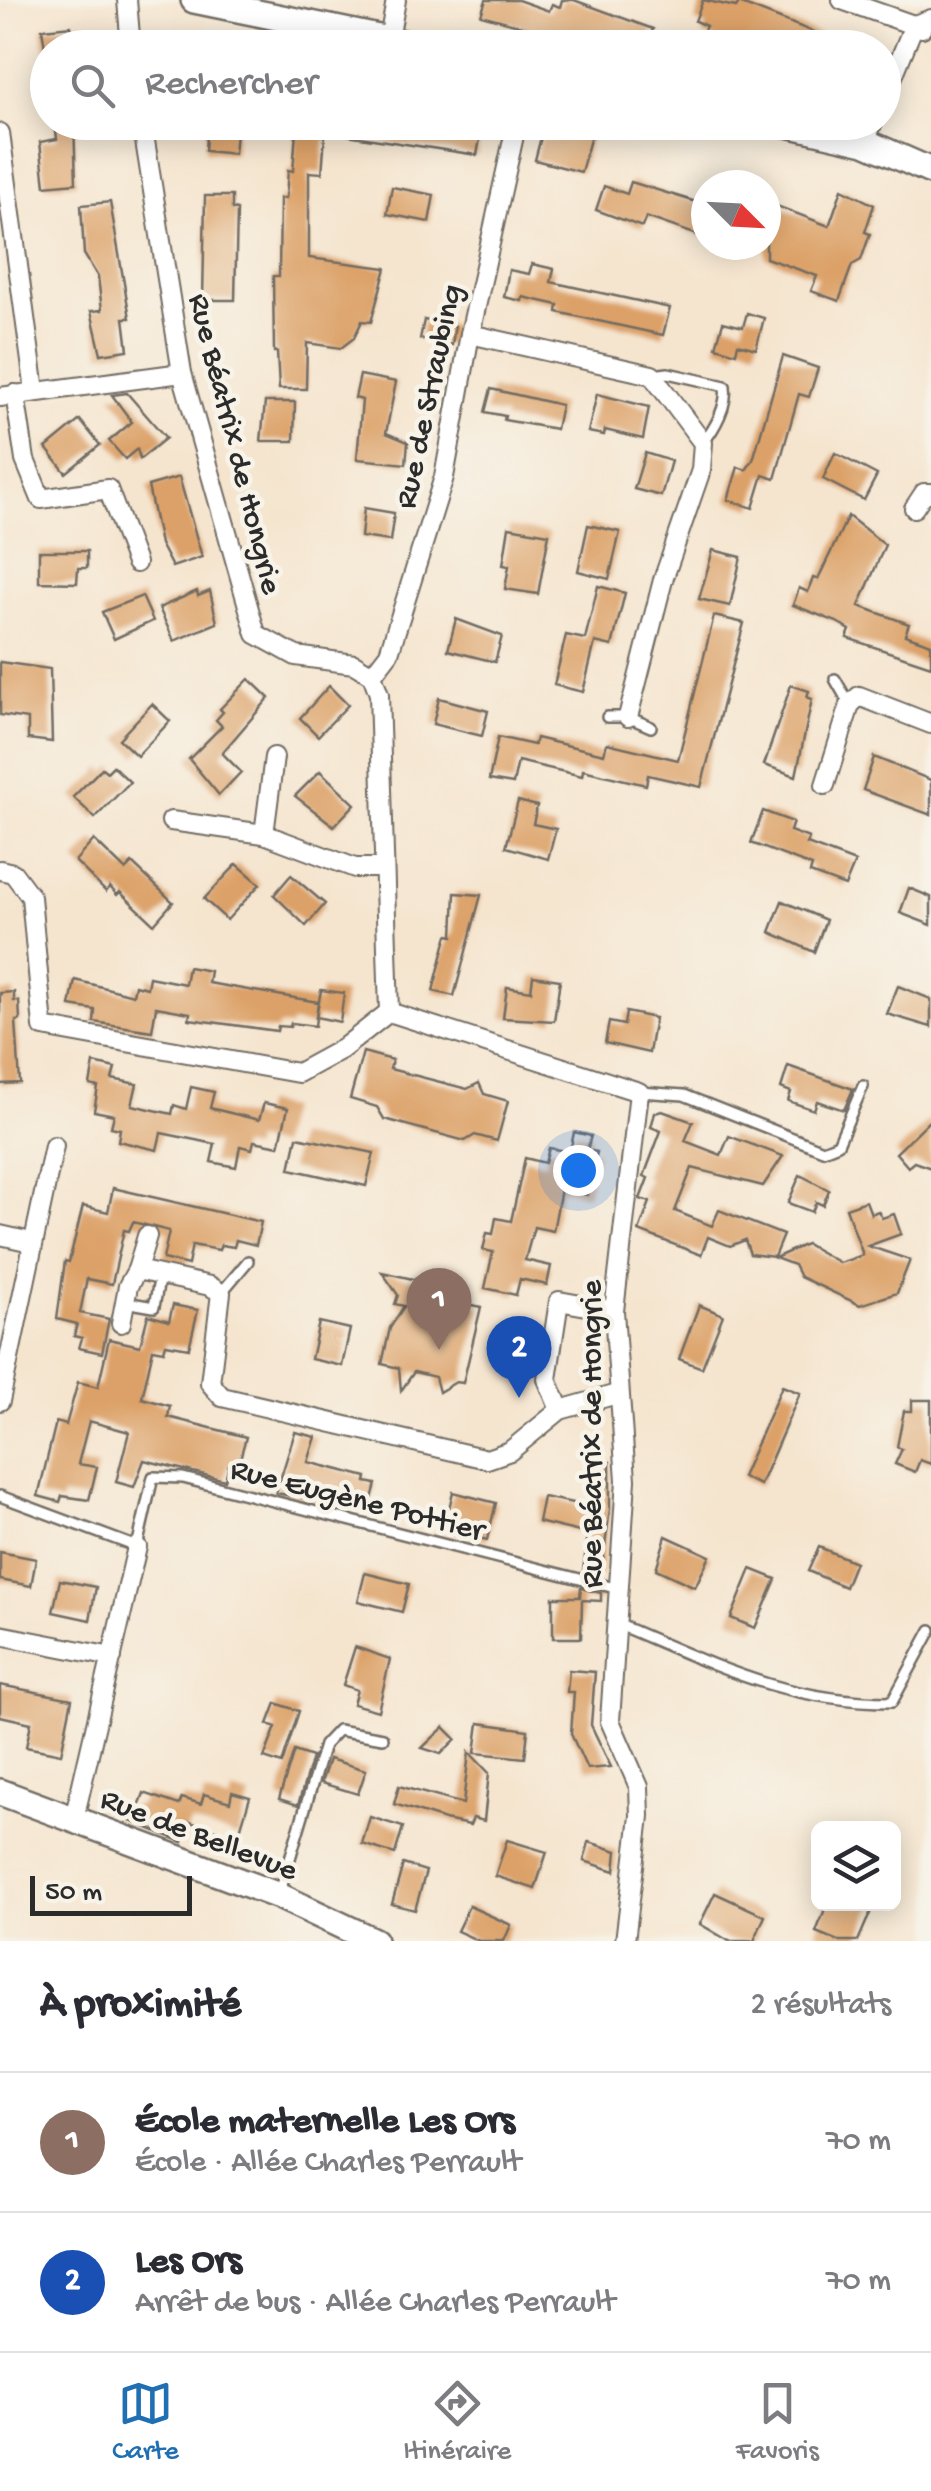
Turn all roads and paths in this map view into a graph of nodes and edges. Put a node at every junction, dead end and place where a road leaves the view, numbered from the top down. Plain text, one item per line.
1 (127, 0) edge
2 (194, 0) edge
3 (396, 0) edge
4 (842, 0) edge
5 (925, 25) edge
6 (130, 30) edge
7 (340, 30) edge
8 (391, 30) edge
9 (901, 68) edge
10 (0, 133) edge
11 (145, 140) edge
12 (513, 140) edge
13 (882, 140) edge
14 (931, 170) edge
15 (470, 334) junction
16 (182, 373) junction
17 (652, 375) junction
18 (35, 391) junction
19 (8, 396) edge
20 (704, 444) junction
21 (931, 493) edge
22 (914, 508) dead end
23 (136, 563) dead end
24 (372, 674) junction
25 (834, 679) dead end
26 (850, 704) junction
27 (607, 716) dead end
28 (628, 717) junction
29 (931, 724) edge
30 (651, 727) dead end
31 (274, 757) dead end
32 (826, 785) dead end
33 (170, 821) dead end
34 (264, 834) junction
35 (381, 868) junction
36 (0, 870) edge
37 (389, 1012) junction
38 (863, 1086) dead end
39 (639, 1092) junction
40 (54, 1146) dead end
41 (0, 1234) edge
42 (147, 1236) dead end
43 (31, 1242) junction
44 (248, 1261) dead end
45 (137, 1270) junction
46 (160, 1275) junction
47 (221, 1293) junction
48 (125, 1302) junction
49 (614, 1310) junction
50 (121, 1322) dead end
51 (617, 1394) junction
52 (0, 1403) edge
53 (560, 1410) junction
54 (0, 1496) edge
55 (137, 1547) junction
56 (619, 1589) junction
57 (618, 1624) junction
58 (931, 1630) edge
59 (0, 1635) edge
60 (112, 1657) junction
61 (383, 1738) dead end
62 (0, 1792) edge
63 (74, 1820) junction
64 (279, 1896) junction
65 (374, 1941) edge
66 (625, 1941) edge

1 - 6 street
2 - 7 street
3 - 8 street
4 - 5 street
5 - 9 street
10 - 18 street
11 - 16 street, Rue Béatrix de Hongrie
12 - 15 street, Rue de Straubing
13 - 14 street
15 - 17 street
15 - 24 street, Rue de Straubing
16 - 18 street
16 - 24 street, Rue Béatrix de Hongrie
17 - 20 street
17 - 20 lane
18 - 19 street
19 - 23 street
20 - 28 street
21 - 22 street
24 - 35 street
25 - 26 lane
26 - 29 street
26 - 32 street
27 - 28 lane
28 - 30 lane
31 - 34 street
33 - 34 street
34 - 35 street
35 - 37 street
36 - 37 street
37 - 39 street
38 - 39 lane
39 - 49 street, Rue Béatrix de Hongrie
40 - 43 street
41 - 43 street
42 - 45 street
43 - 52 street
44 - 47 lane
45 - 46 street
45 - 48 street
46 - 47 street
46 - 48 lane
47 - 53 street
48 - 50 street
49 - 51 street, Rue Béatrix de Hongrie
49 - 53 street
51 - 53 street
51 - 56 street, Rue Béatrix de Hongrie
54 - 55 lane
55 - 56 lane, Rue Eugène Pottier
55 - 60 street
56 - 57 street, Rue Béatrix de Hongrie
57 - 58 lane
57 - 66 street, Rue Béatrix de Hongrie
59 - 60 street
60 - 63 street
61 - 64 lane
62 - 63 street, Rue de Bellevue
63 - 64 street, Rue de Bellevue
64 - 65 street, Rue de Bellevue

